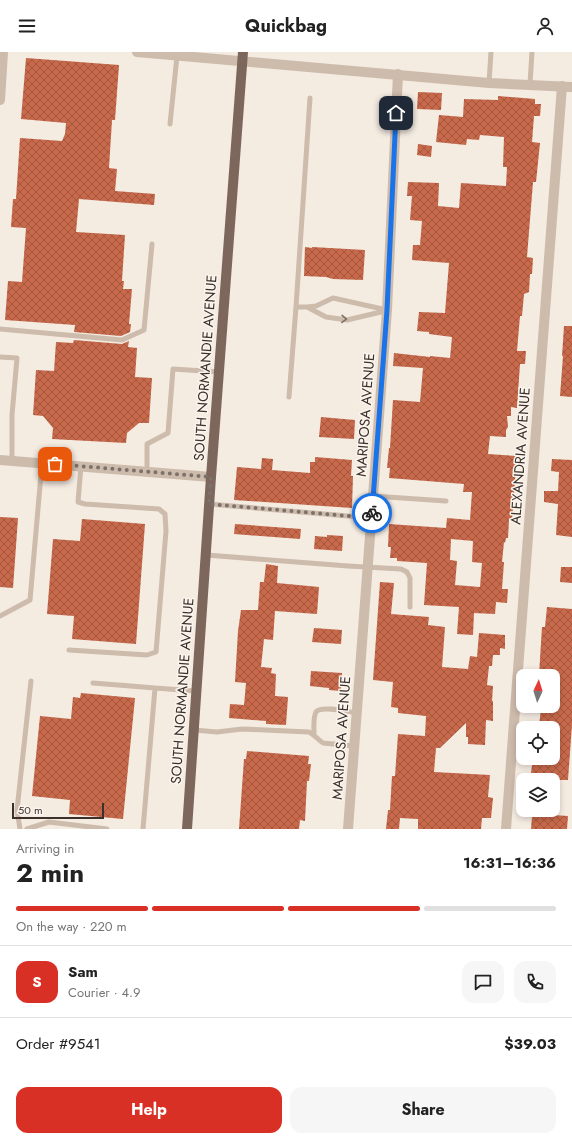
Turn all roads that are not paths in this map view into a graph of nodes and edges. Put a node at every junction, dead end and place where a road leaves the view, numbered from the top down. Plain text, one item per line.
1 (4, 52) edge
2 (137, 52) edge
3 (491, 52) edge
4 (532, 52) edge
5 (177, 56) junction
6 (243, 56) edge
7 (398, 74) junction
8 (489, 82) junction
9 (530, 84) junction
10 (567, 86) edge
11 (310, 98) dead end
12 (0, 100) edge
13 (170, 124) dead end
14 (152, 244) dead end
15 (296, 307) junction
16 (307, 307) junction
17 (387, 310) junction
18 (0, 329) edge
19 (0, 357) edge
20 (219, 372) junction
21 (289, 397) dead end
22 (0, 460) edge
23 (12, 460) junction
24 (42, 463) junction
25 (81, 466) junction
26 (147, 472) junction
27 (211, 477) junction
28 (373, 496) junction
29 (446, 501) dead end
30 (209, 504) junction
31 (372, 518) junction
32 (206, 555) junction
33 (368, 568) junction
34 (410, 607) dead end
35 (0, 616) edge
36 (68, 650) dead end
37 (31, 681) dead end
38 (93, 683) dead end
39 (155, 688) junction
40 (196, 691) junction
41 (357, 713) junction
42 (194, 730) junction
43 (314, 734) junction
44 (355, 746) junction
45 (20, 829) edge
46 (28, 829) edge
47 (107, 829) edge
48 (143, 829) edge
49 (187, 829) edge
50 (348, 829) edge
51 (506, 829) edge

1 - 12 street
2 - 5 street
3 - 8 lane
4 - 9 lane
5 - 6 street
5 - 13 lane
6 - 7 street
6 - 20 main road, SOUTH NORMANDIE AVENUE
7 - 8 street
7 - 17 street, MARIPOSA AVENUE
8 - 9 street
9 - 10 street
10 - 51 street, ALEXANDRIA AVENUE
11 - 15 lane
14 - 18 lane
15 - 16 lane
15 - 21 lane
16 - 17 lane
16 -> 17 lane
17 - 28 street, MARIPOSA AVENUE
19 - 23 lane
20 - 26 lane
20 - 27 main road, SOUTH NORMANDIE AVENUE
22 - 23 street
23 - 24 street
24 - 25 street
24 - 35 lane
25 - 26 street
25 - 36 lane
26 - 27 street
27 - 30 main road, SOUTH NORMANDIE AVENUE
28 - 29 lane
28 - 31 street, MARIPOSA AVENUE
30 - 31 lane
30 - 32 main road, SOUTH NORMANDIE AVENUE
31 - 33 street, MARIPOSA AVENUE
32 - 33 lane
32 - 40 main road, SOUTH NORMANDIE AVENUE
33 - 34 lane
33 - 41 street, MARIPOSA AVENUE
37 - 45 lane
38 - 39 lane
39 - 40 lane
39 - 48 lane
40 - 42 main road, SOUTH NORMANDIE AVENUE
41 - 43 lane
41 - 44 street, MARIPOSA AVENUE
42 - 43 lane
42 - 49 main road, SOUTH NORMANDIE AVENUE
43 - 44 lane
44 - 50 street, MARIPOSA AVENUE
46 - 47 lane

